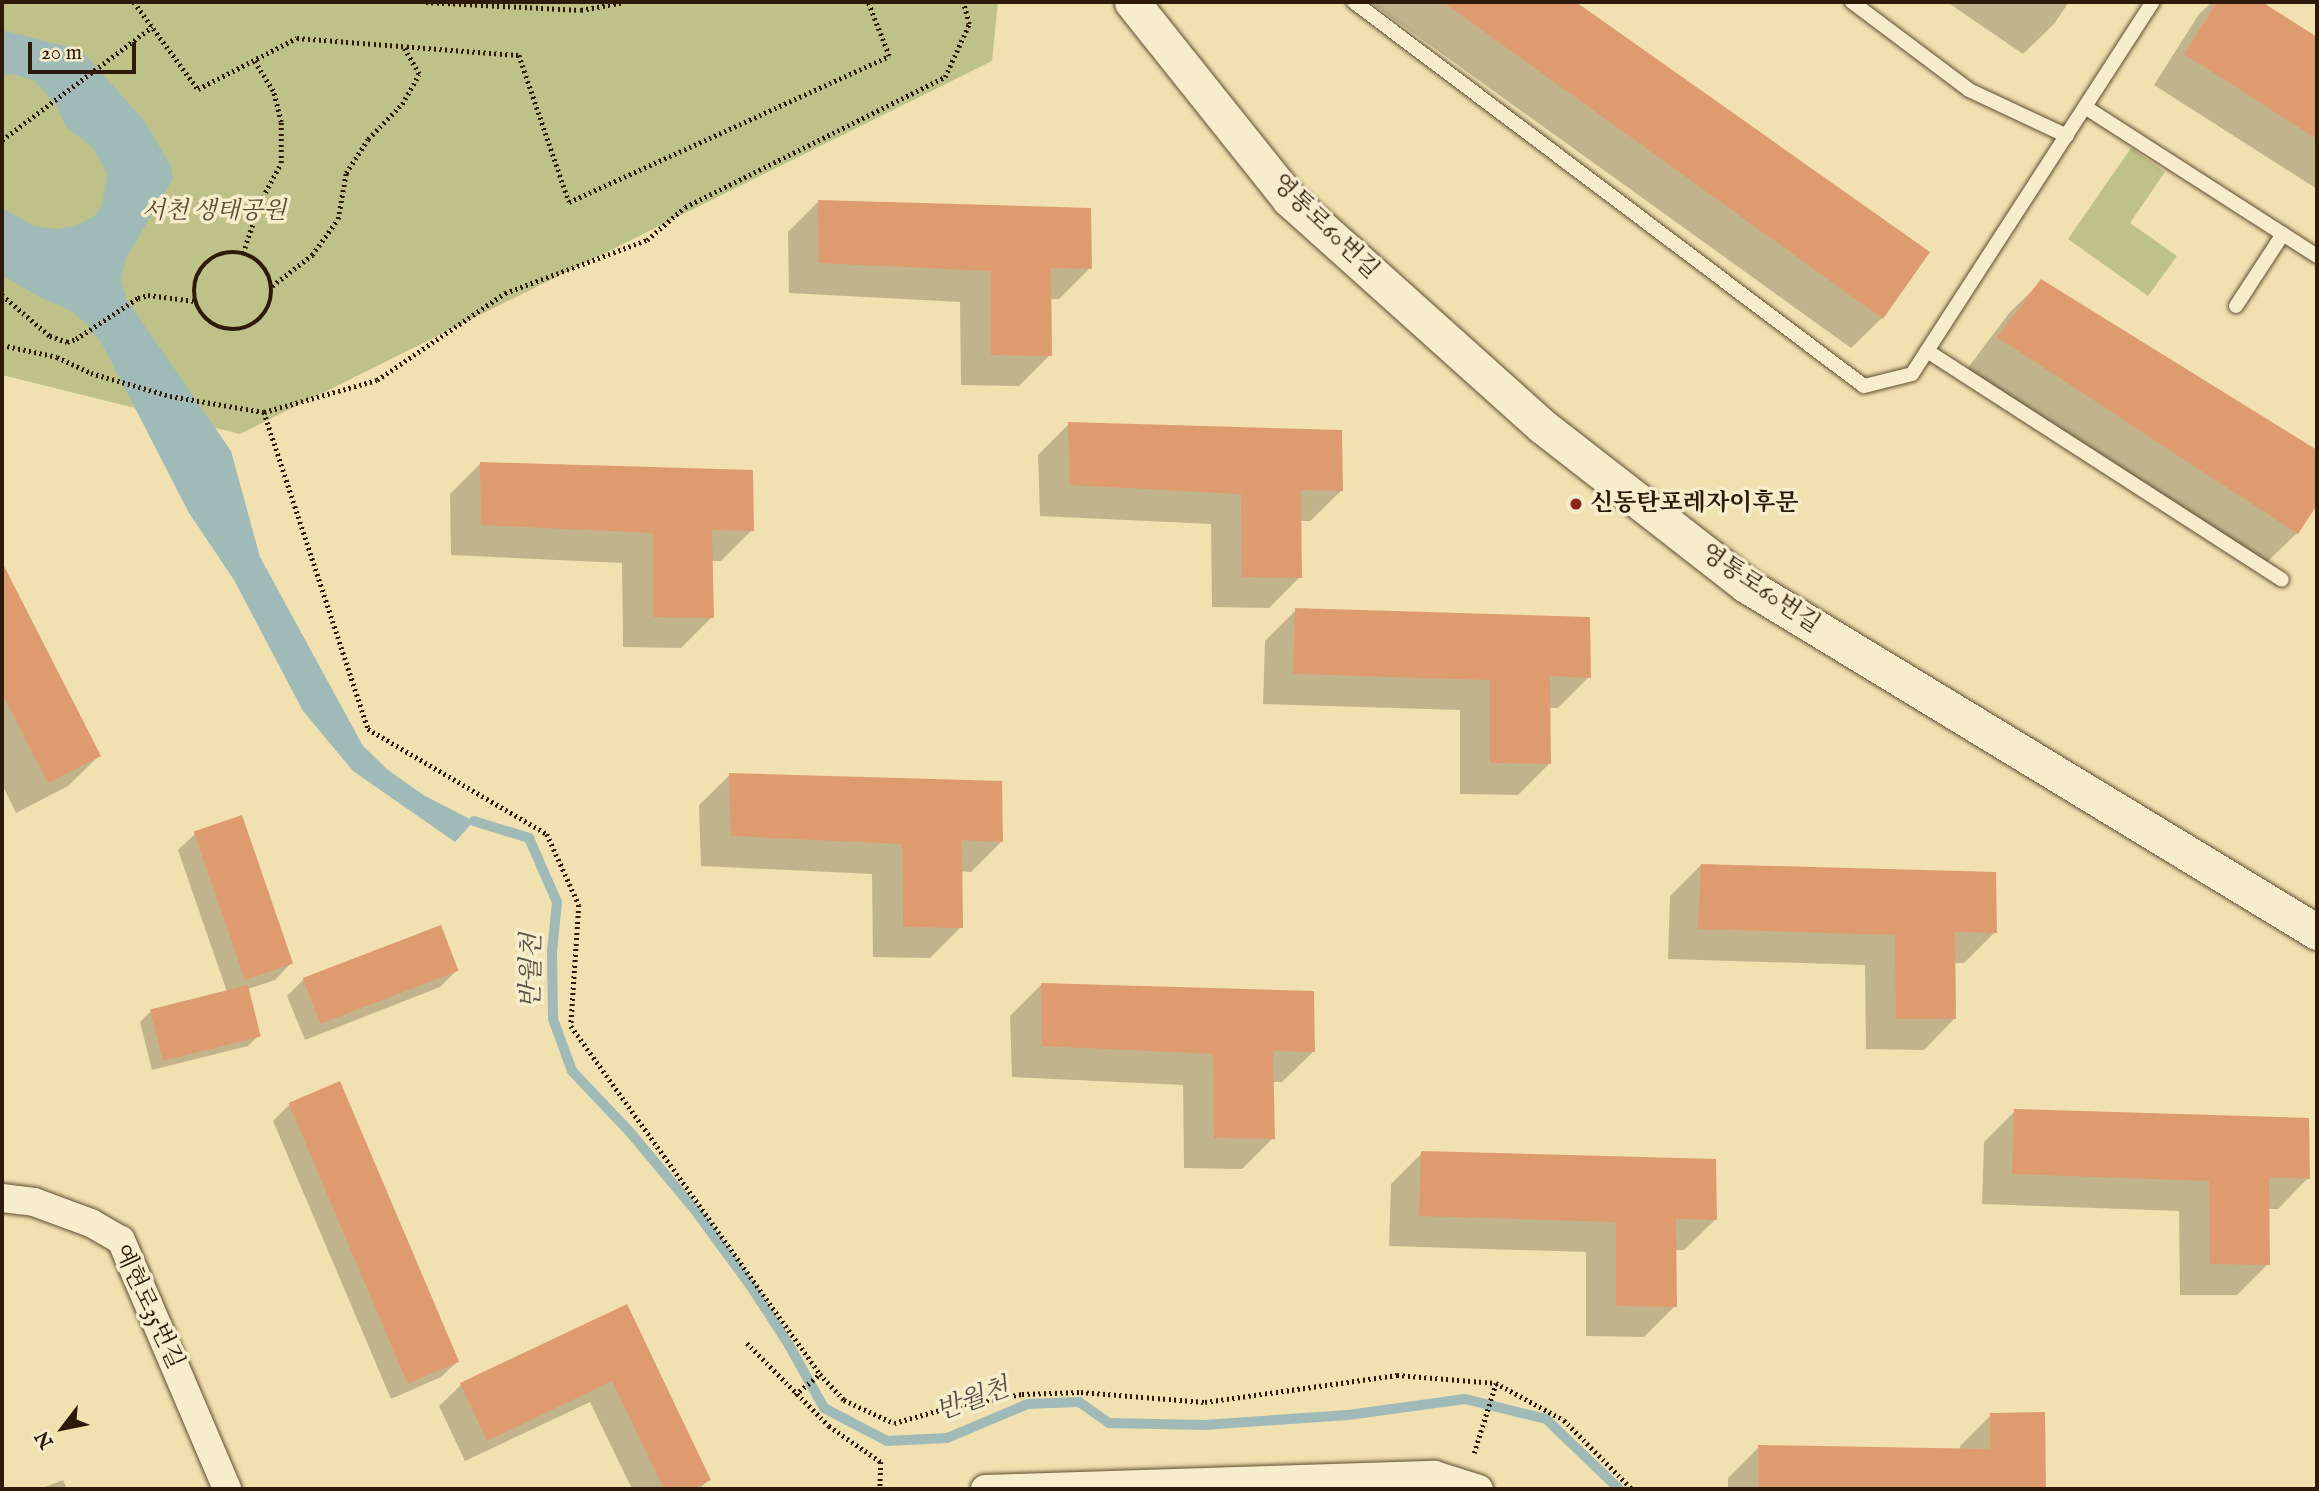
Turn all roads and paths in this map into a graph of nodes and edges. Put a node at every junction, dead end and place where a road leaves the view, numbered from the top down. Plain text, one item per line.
1 (134, 2) edge
2 (426, 2) edge
3 (624, 2) edge
4 (868, 2) edge
5 (963, 2) edge
6 (1132, 2) edge
7 (1354, 2) edge
8 (1852, 2) edge
9 (2153, 2) edge
10 (152, 27) junction
11 (403, 46) junction
12 (254, 60) junction
13 (2085, 107) junction
14 (2067, 136) junction
15 (2, 140) edge
16 (2283, 234) junction
17 (243, 253) junction
18 (2317, 256) edge
19 (272, 286) junction
20 (2, 295) edge
21 (195, 301) junction
22 (2236, 306) dead end
23 (2, 345) edge
24 (1927, 351) junction
25 (264, 412) junction
26 (2283, 580) dead end
27 (2317, 932) edge
28 (2, 1198) edge
29 (747, 1343) dead end
30 (820, 1374) junction
31 (1496, 1383) junction
32 (795, 1395) junction
33 (1474, 1451) dead end
34 (227, 1489) edge
35 (880, 1489) edge
36 (985, 1489) edge
37 (1010, 1489) edge
38 (1479, 1489) edge
39 (1632, 1489) edge

1 - 10 path
2 - 3 path
4 - 11 path
5 - 25 path
6 - 27 street, 영통로60번길
7 - 24 lane
8 - 14 lane
9 - 13 lane
10 - 12 path
10 - 15 path
11 - 12 path
11 - 19 path
12 - 17 path
13 - 14 lane
13 - 16 lane
14 - 24 lane
16 - 18 lane
16 - 22 lane
17 - 19 path
17 - 21 path
19 - 21 path
20 - 21 path
23 - 25 path
24 - 26 lane
25 - 30 path
28 - 34 street, 예현로35번길
29 - 32 path
30 - 31 path
30 - 32 path
31 - 33 path
31 - 39 path
32 - 35 path
36 - 37 street
37 - 38 street

